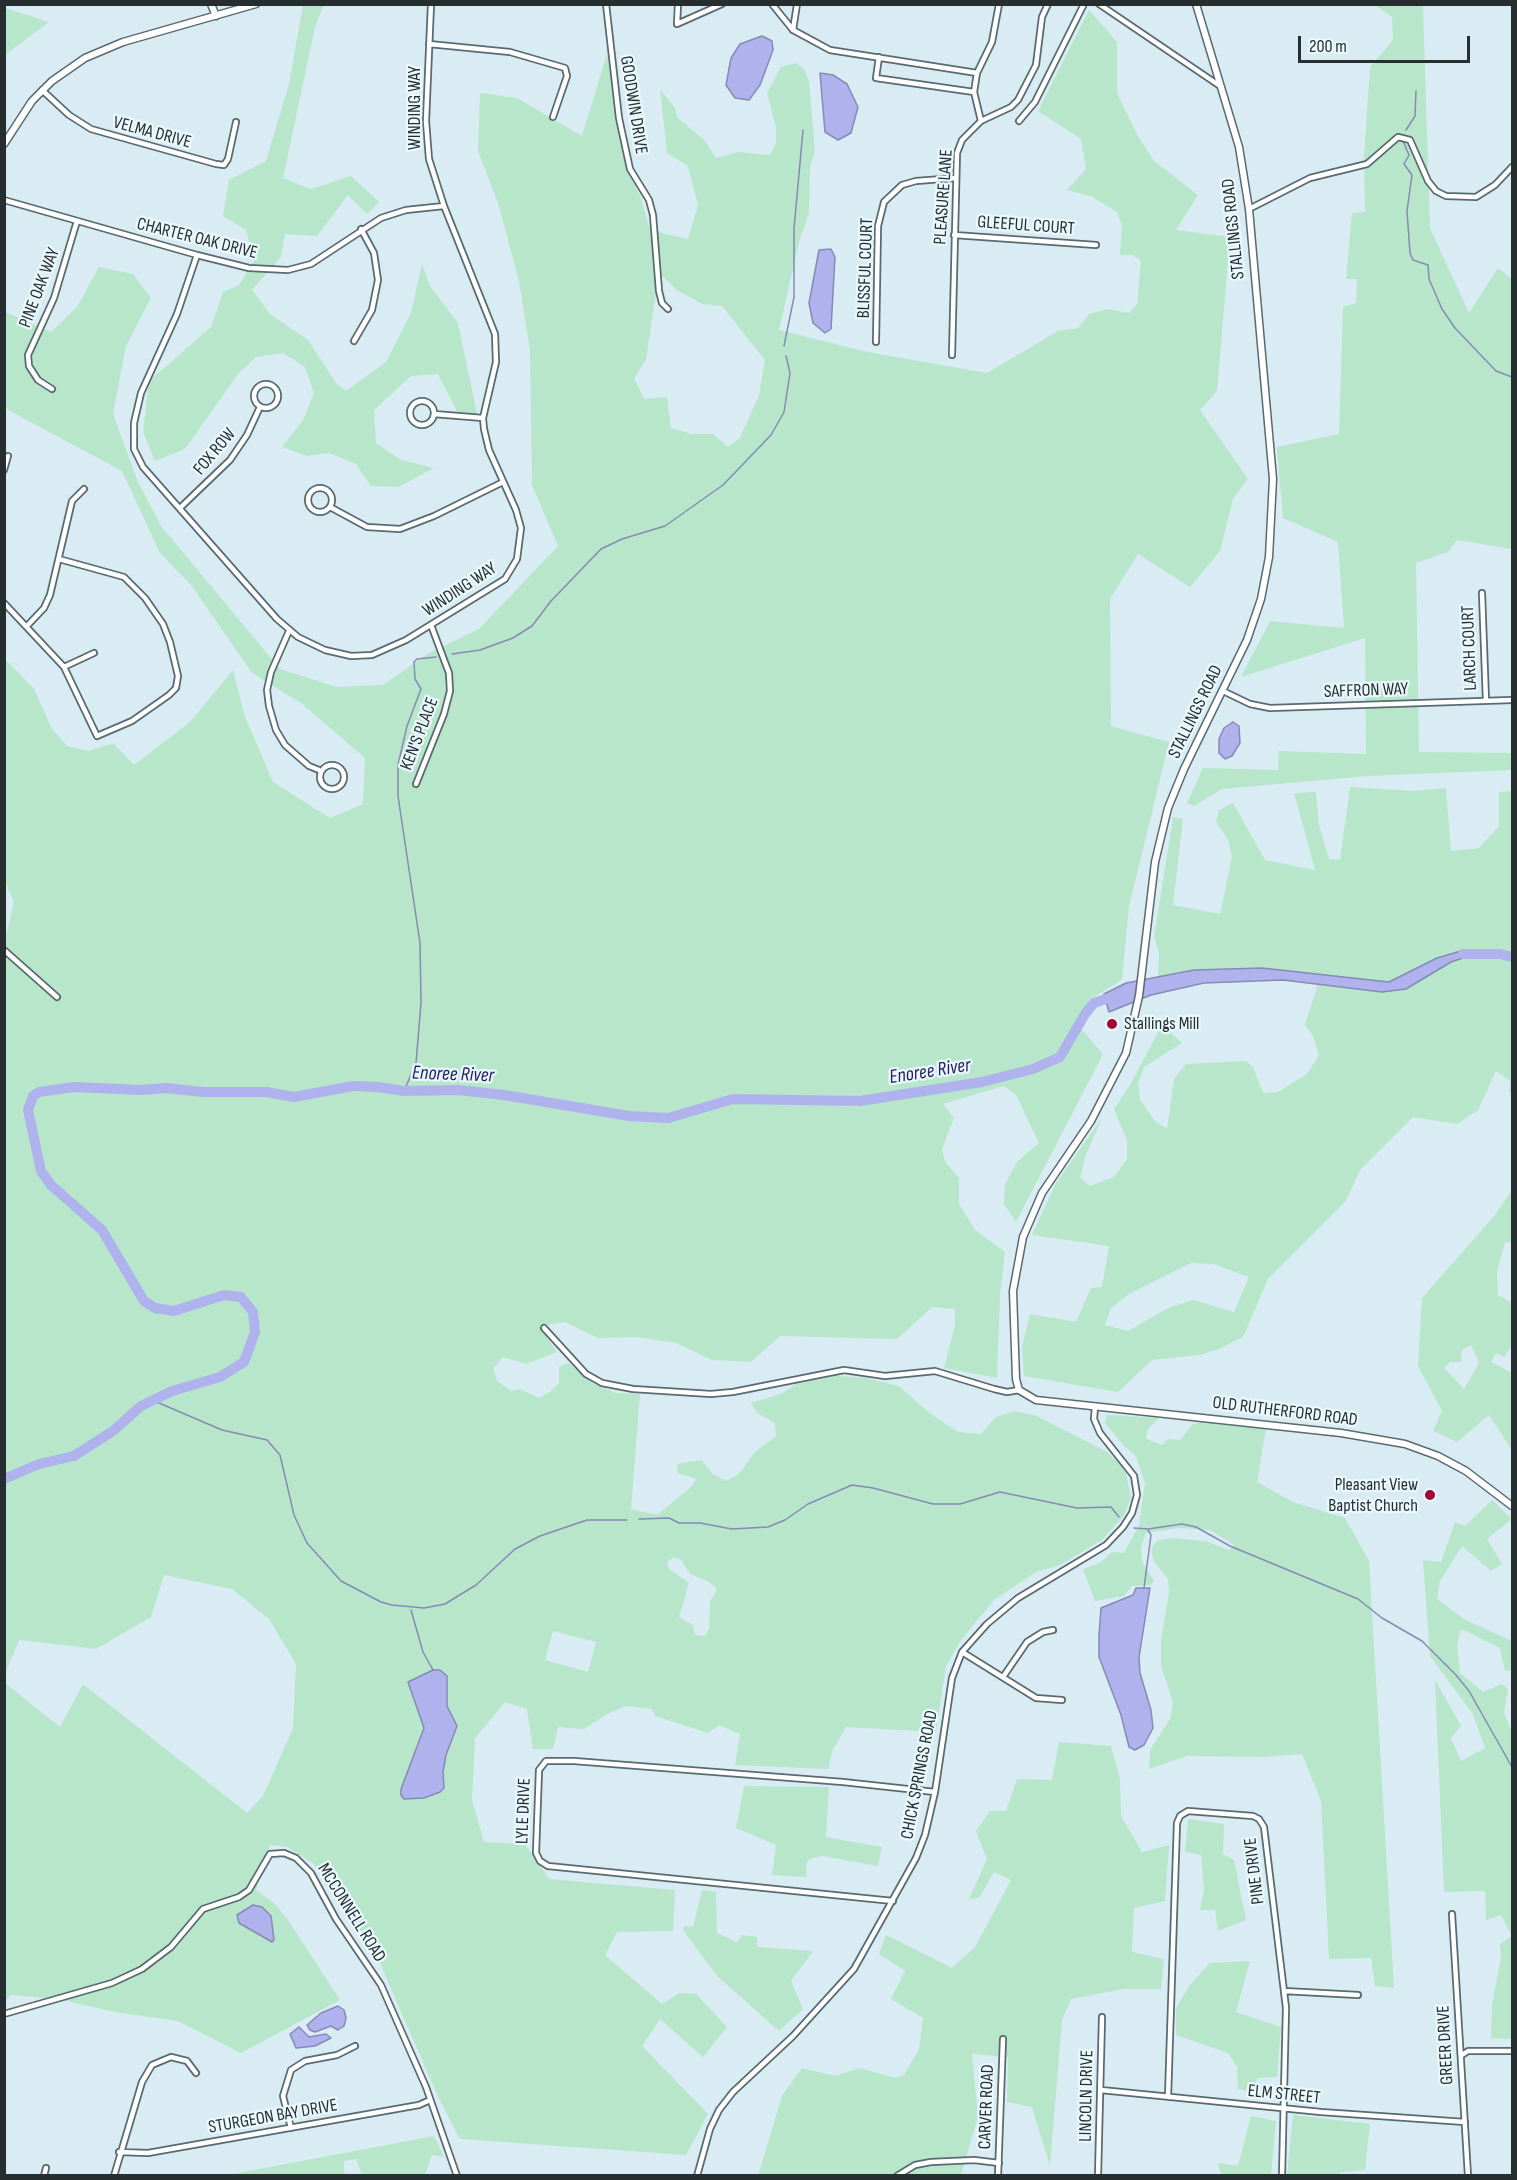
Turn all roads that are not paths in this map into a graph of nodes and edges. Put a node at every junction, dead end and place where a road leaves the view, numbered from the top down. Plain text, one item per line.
1 (211, 4) edge
2 (256, 4) edge
3 (431, 4) edge
4 (606, 4) edge
5 (678, 4) edge
6 (722, 4) edge
7 (772, 4) edge
8 (797, 4) edge
9 (999, 4) edge
10 (1048, 4) edge
11 (1084, 4) edge
12 (1099, 4) edge
13 (1196, 4) edge
14 (216, 16) junction
15 (793, 30) junction
16 (429, 44) junction
17 (879, 57) junction
18 (977, 73) junction
19 (1220, 87) junction
20 (42, 90) junction
21 (974, 92) junction
22 (554, 117) dead end
23 (981, 121) junction
24 (1019, 121) dead end
25 (236, 122) dead end
26 (4, 144) edge
27 (1512, 167) edge
28 (955, 177) junction
29 (4, 200) edge
30 (444, 206) junction
31 (1249, 209) junction
32 (76, 221) junction
33 (361, 229) junction
34 (954, 234) junction
35 (1096, 245) dead end
36 (197, 255) junction
37 (669, 309) dead end
38 (354, 341) dead end
39 (876, 342) dead end
40 (952, 355) dead end
41 (52, 389) dead end
42 (260, 407) junction
43 (434, 414) junction
44 (483, 418) junction
45 (8, 456) dead end
46 (4, 470) edge
47 (503, 482) junction
48 (84, 489) dead end
49 (181, 507) junction
50 (330, 507) junction
51 (59, 559) junction
52 (1482, 593) dead end
53 (4, 603) edge
54 (431, 625) junction
55 (27, 626) junction
56 (290, 630) junction
57 (94, 653) dead end
58 (63, 668) junction
59 (1222, 691) junction
60 (1512, 700) edge
61 (1486, 702) junction
62 (320, 770) junction
63 (416, 784) dead end
64 (4, 950) edge
65 (57, 997) dead end
66 (544, 1328) dead end
67 (1019, 1390) junction
68 (1095, 1406) junction
69 (1512, 1506) edge
70 (1053, 1630) dead end
71 (962, 1652) junction
72 (1003, 1677) junction
73 (1062, 1700) dead end
74 (935, 1792) junction
75 (893, 1900) junction
76 (1452, 1914) dead end
77 (1284, 1991) junction
78 (1358, 1995) dead end
79 (4, 2014) edge
80 (1102, 2017) dead end
81 (1003, 2039) dead end
82 (355, 2046) dead end
83 (1512, 2051) edge
84 (1462, 2055) junction
85 (196, 2073) dead end
86 (1101, 2090) junction
87 (1168, 2097) junction
88 (430, 2100) junction
89 (1284, 2108) junction
90 (1465, 2122) junction
91 (291, 2128) junction
92 (119, 2152) junction
93 (999, 2163) junction
94 (46, 2168) dead end
95 (898, 2174) edge
96 (44, 2175) edge
97 (114, 2175) edge
98 (457, 2175) edge
99 (697, 2175) edge
100 (998, 2175) edge
101 (1098, 2175) edge
102 (1282, 2175) edge
103 (1468, 2175) edge

1 - 14 street
2 - 14 street
3 - 16 street, WINDING WAY
4 - 37 street, GOODWIN DRIVE
5 - 6 street
7 - 15 street
8 - 15 street
9 - 18 street
10 - 23 street, PLEASURE LANE
11 - 24 street
12 - 19 street
13 - 19 street, STALLINGS ROAD
14 - 20 street
15 - 17 street
16 - 22 street
16 - 30 street, WINDING WAY
17 - 18 street
17 - 21 street
18 - 21 street
19 - 31 street, STALLINGS ROAD
20 - 25 street, VELMA DRIVE
20 - 26 street
21 - 23 street
23 - 28 street, PLEASURE LANE
27 - 31 street
28 - 34 street, PLEASURE LANE
28 - 39 street, BLISSFUL COURT
29 - 32 street, CHARTER OAK DRIVE
30 - 33 street, CHARTER OAK DRIVE
30 - 44 street, WINDING WAY
31 - 59 street, STALLINGS ROAD
32 - 36 street, CHARTER OAK DRIVE
32 - 41 street, PINE OAK WAY
33 - 36 street, CHARTER OAK DRIVE
33 - 38 street
34 - 35 street, GLEEFUL COURT
34 - 40 street, PLEASURE LANE
36 - 49 street, WINDING WAY
42 - 42 street, FOX ROW
42 - 49 street, FOX ROW
43 - 43 street
43 - 44 street
44 - 47 street, WINDING WAY
45 - 46 street
47 - 50 street
47 - 54 street, WINDING WAY
48 - 51 street
49 - 56 street, WINDING WAY
50 - 50 street
51 - 55 street
51 - 58 street
52 - 61 street, LARCH COURT
53 - 55 street
54 - 56 street, WINDING WAY
54 - 63 street, KEN'S PLACE
55 - 58 street
56 - 62 street
57 - 58 street
59 - 61 street, SAFFRON WAY
59 - 67 street, STALLINGS ROAD
60 - 61 street, SAFFRON WAY
62 - 62 street
64 - 65 street
66 - 67 street
67 - 68 street, OLD RUTHERFORD ROAD
68 - 69 street, OLD RUTHERFORD ROAD
68 - 71 street, CHICK SPRINGS ROAD
70 - 72 street
71 - 72 street
71 - 74 street, CHICK SPRINGS ROAD
72 - 73 street
74 - 75 street, CHICK SPRINGS ROAD
74 - 75 street, LYLE DRIVE
75 - 99 street, CHICK SPRINGS ROAD
76 - 84 street, GREER DRIVE
77 - 78 street
77 - 87 street, PINE DRIVE
77 - 89 street, PINE DRIVE
79 - 88 street, MCCONNELL ROAD
80 - 86 street, LINCOLN DRIVE
81 - 93 street, CARVER ROAD
82 - 91 street
83 - 84 street
84 - 90 street, GREER DRIVE
85 - 92 street
86 - 87 street, ELM STREET
86 - 101 street, LINCOLN DRIVE
87 - 89 street, ELM STREET
88 - 91 street, STURGEON BAY DRIVE
88 - 98 street, MCCONNELL ROAD
89 - 90 street, ELM STREET
89 - 102 street, PINE DRIVE
90 - 103 street, GREER DRIVE
91 - 92 street, STURGEON BAY DRIVE
92 - 97 street
93 - 95 street
93 - 100 street, CARVER ROAD
94 - 96 street

